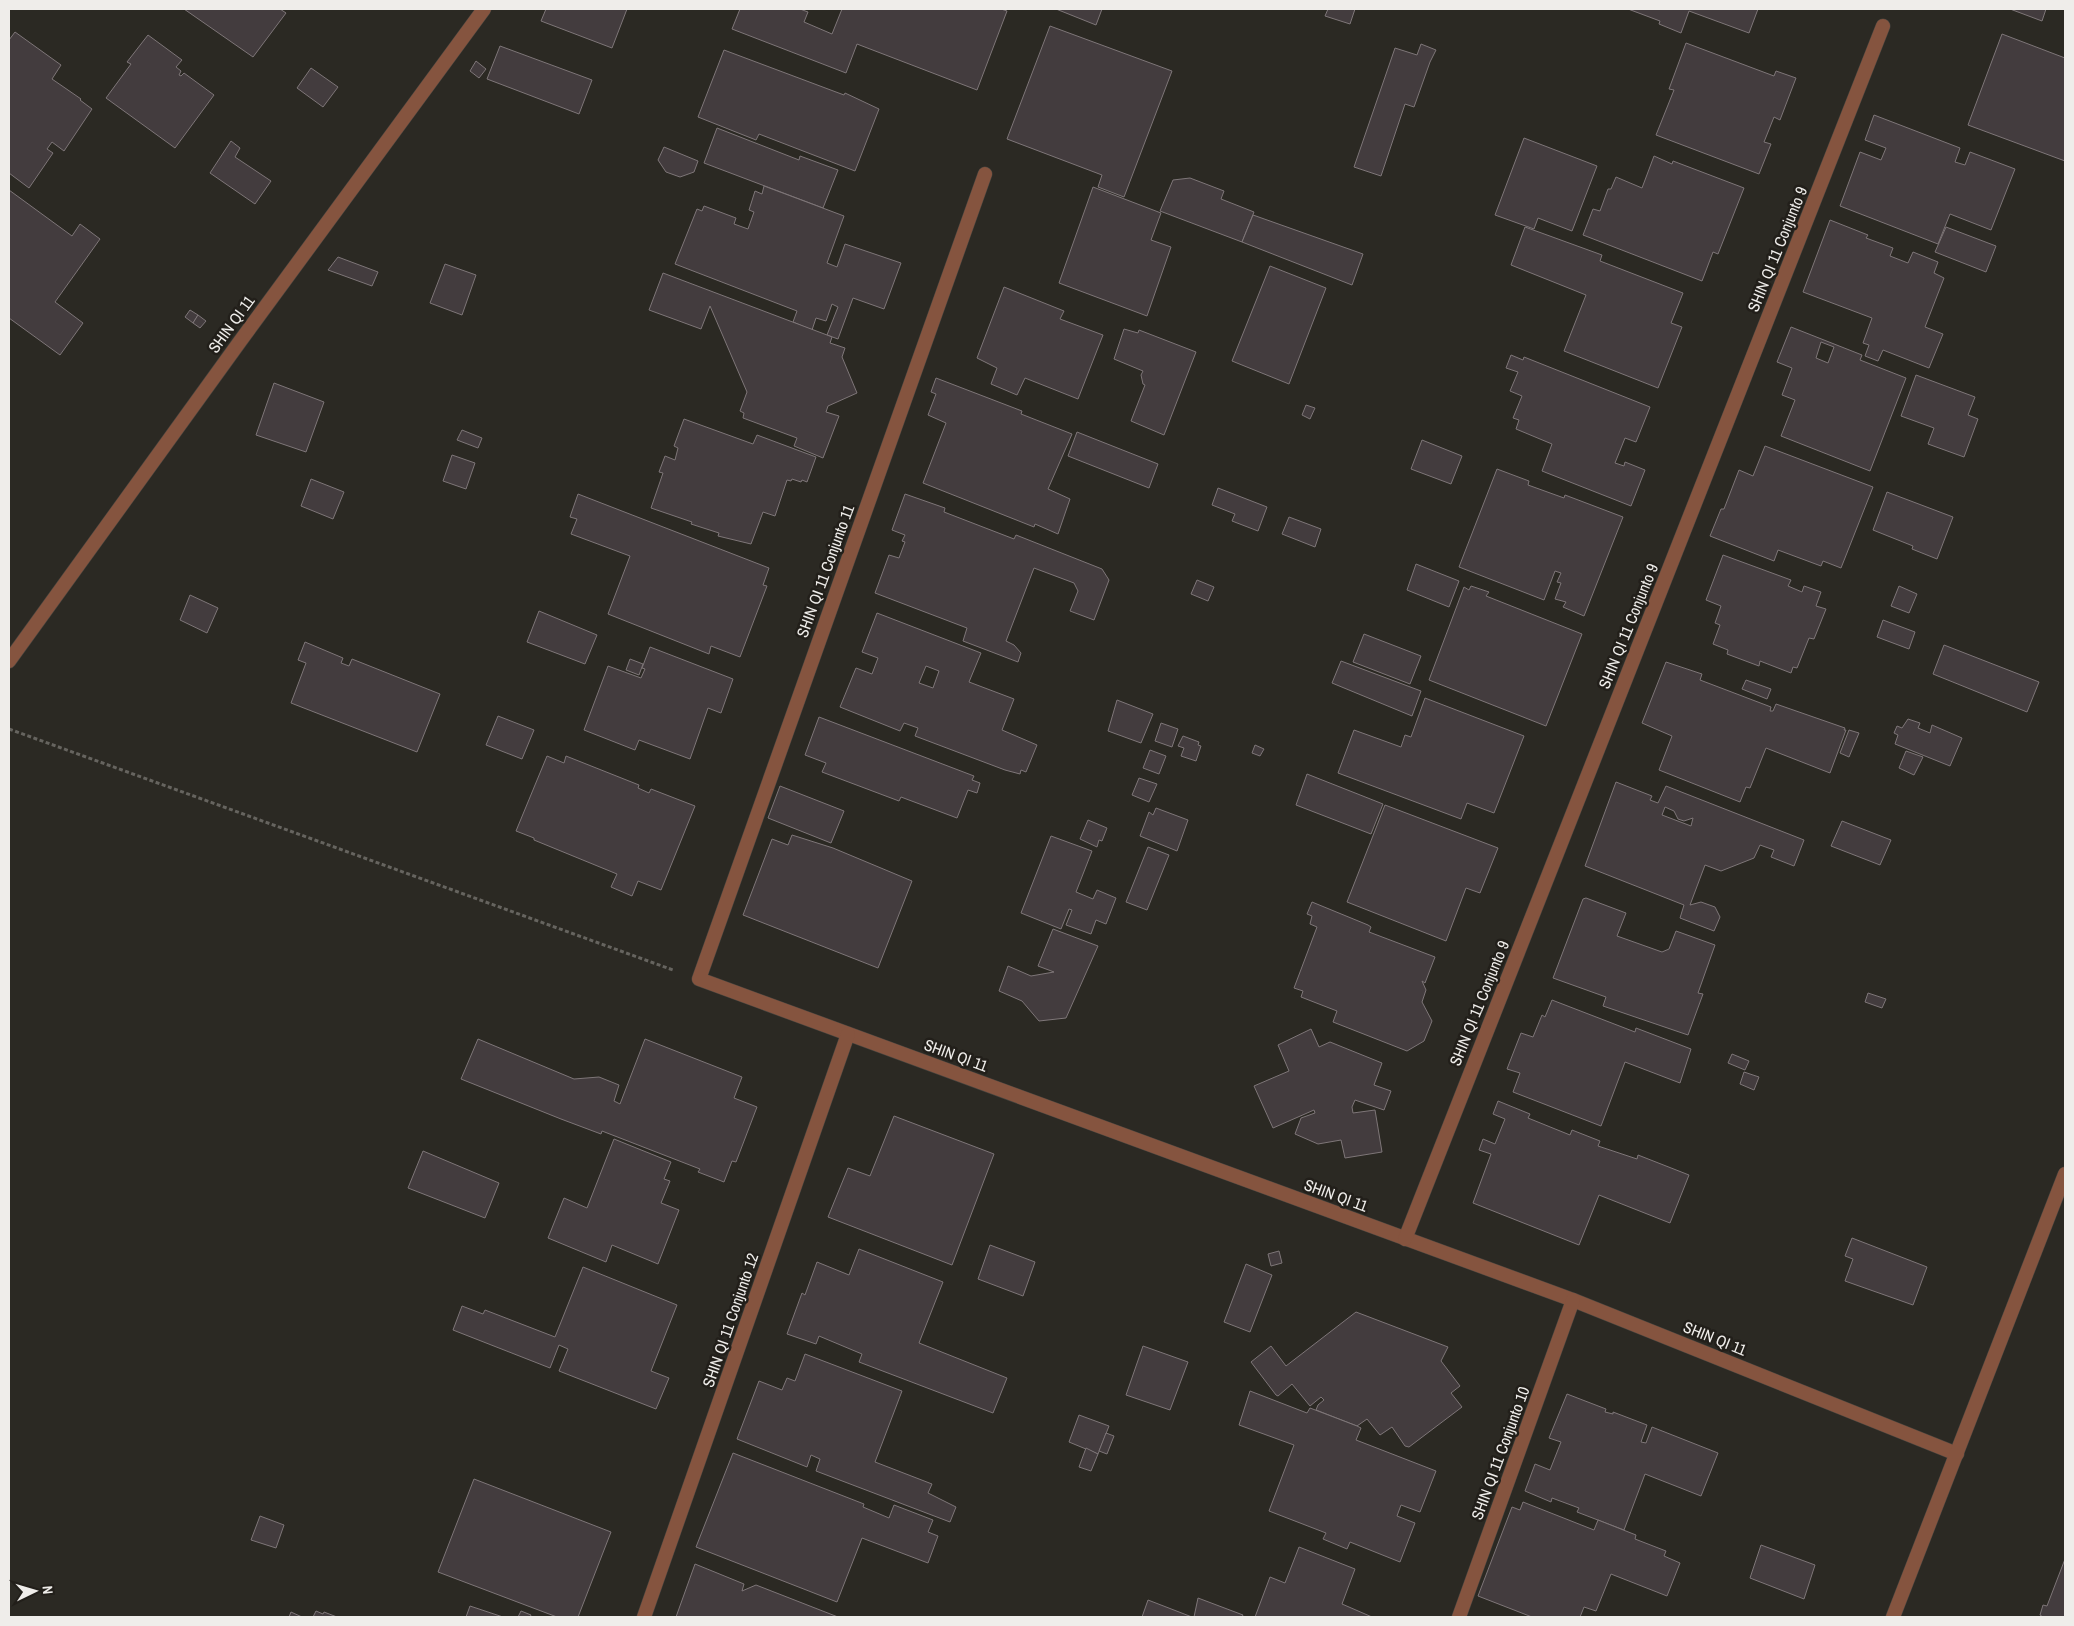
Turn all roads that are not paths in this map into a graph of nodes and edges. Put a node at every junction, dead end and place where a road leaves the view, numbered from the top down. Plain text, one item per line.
1 (484, 9) edge
2 (1884, 26) dead end
3 (985, 174) dead end
4 (9, 662) edge
5 (699, 979) joint
6 (848, 1034) junction
7 (2065, 1174) edge
8 (1405, 1239) junction
9 (1573, 1300) junction
10 (1957, 1454) junction
11 (644, 1617) edge
12 (1459, 1617) edge
13 (1892, 1617) edge

1 - 4 street, SHIN QI 11
2 - 8 street, SHIN QI 11 Conjunto 9
3 - 5 street, SHIN QI 11 Conjunto 11
5 - 6 street, SHIN QI 11
6 - 8 street, SHIN QI 11
6 - 11 street, SHIN QI 11 Conjunto 12
7 - 10 street
8 - 9 street, SHIN QI 11
9 - 10 street, SHIN QI 11
9 - 12 street, SHIN QI 11 Conjunto 10
10 - 13 street

